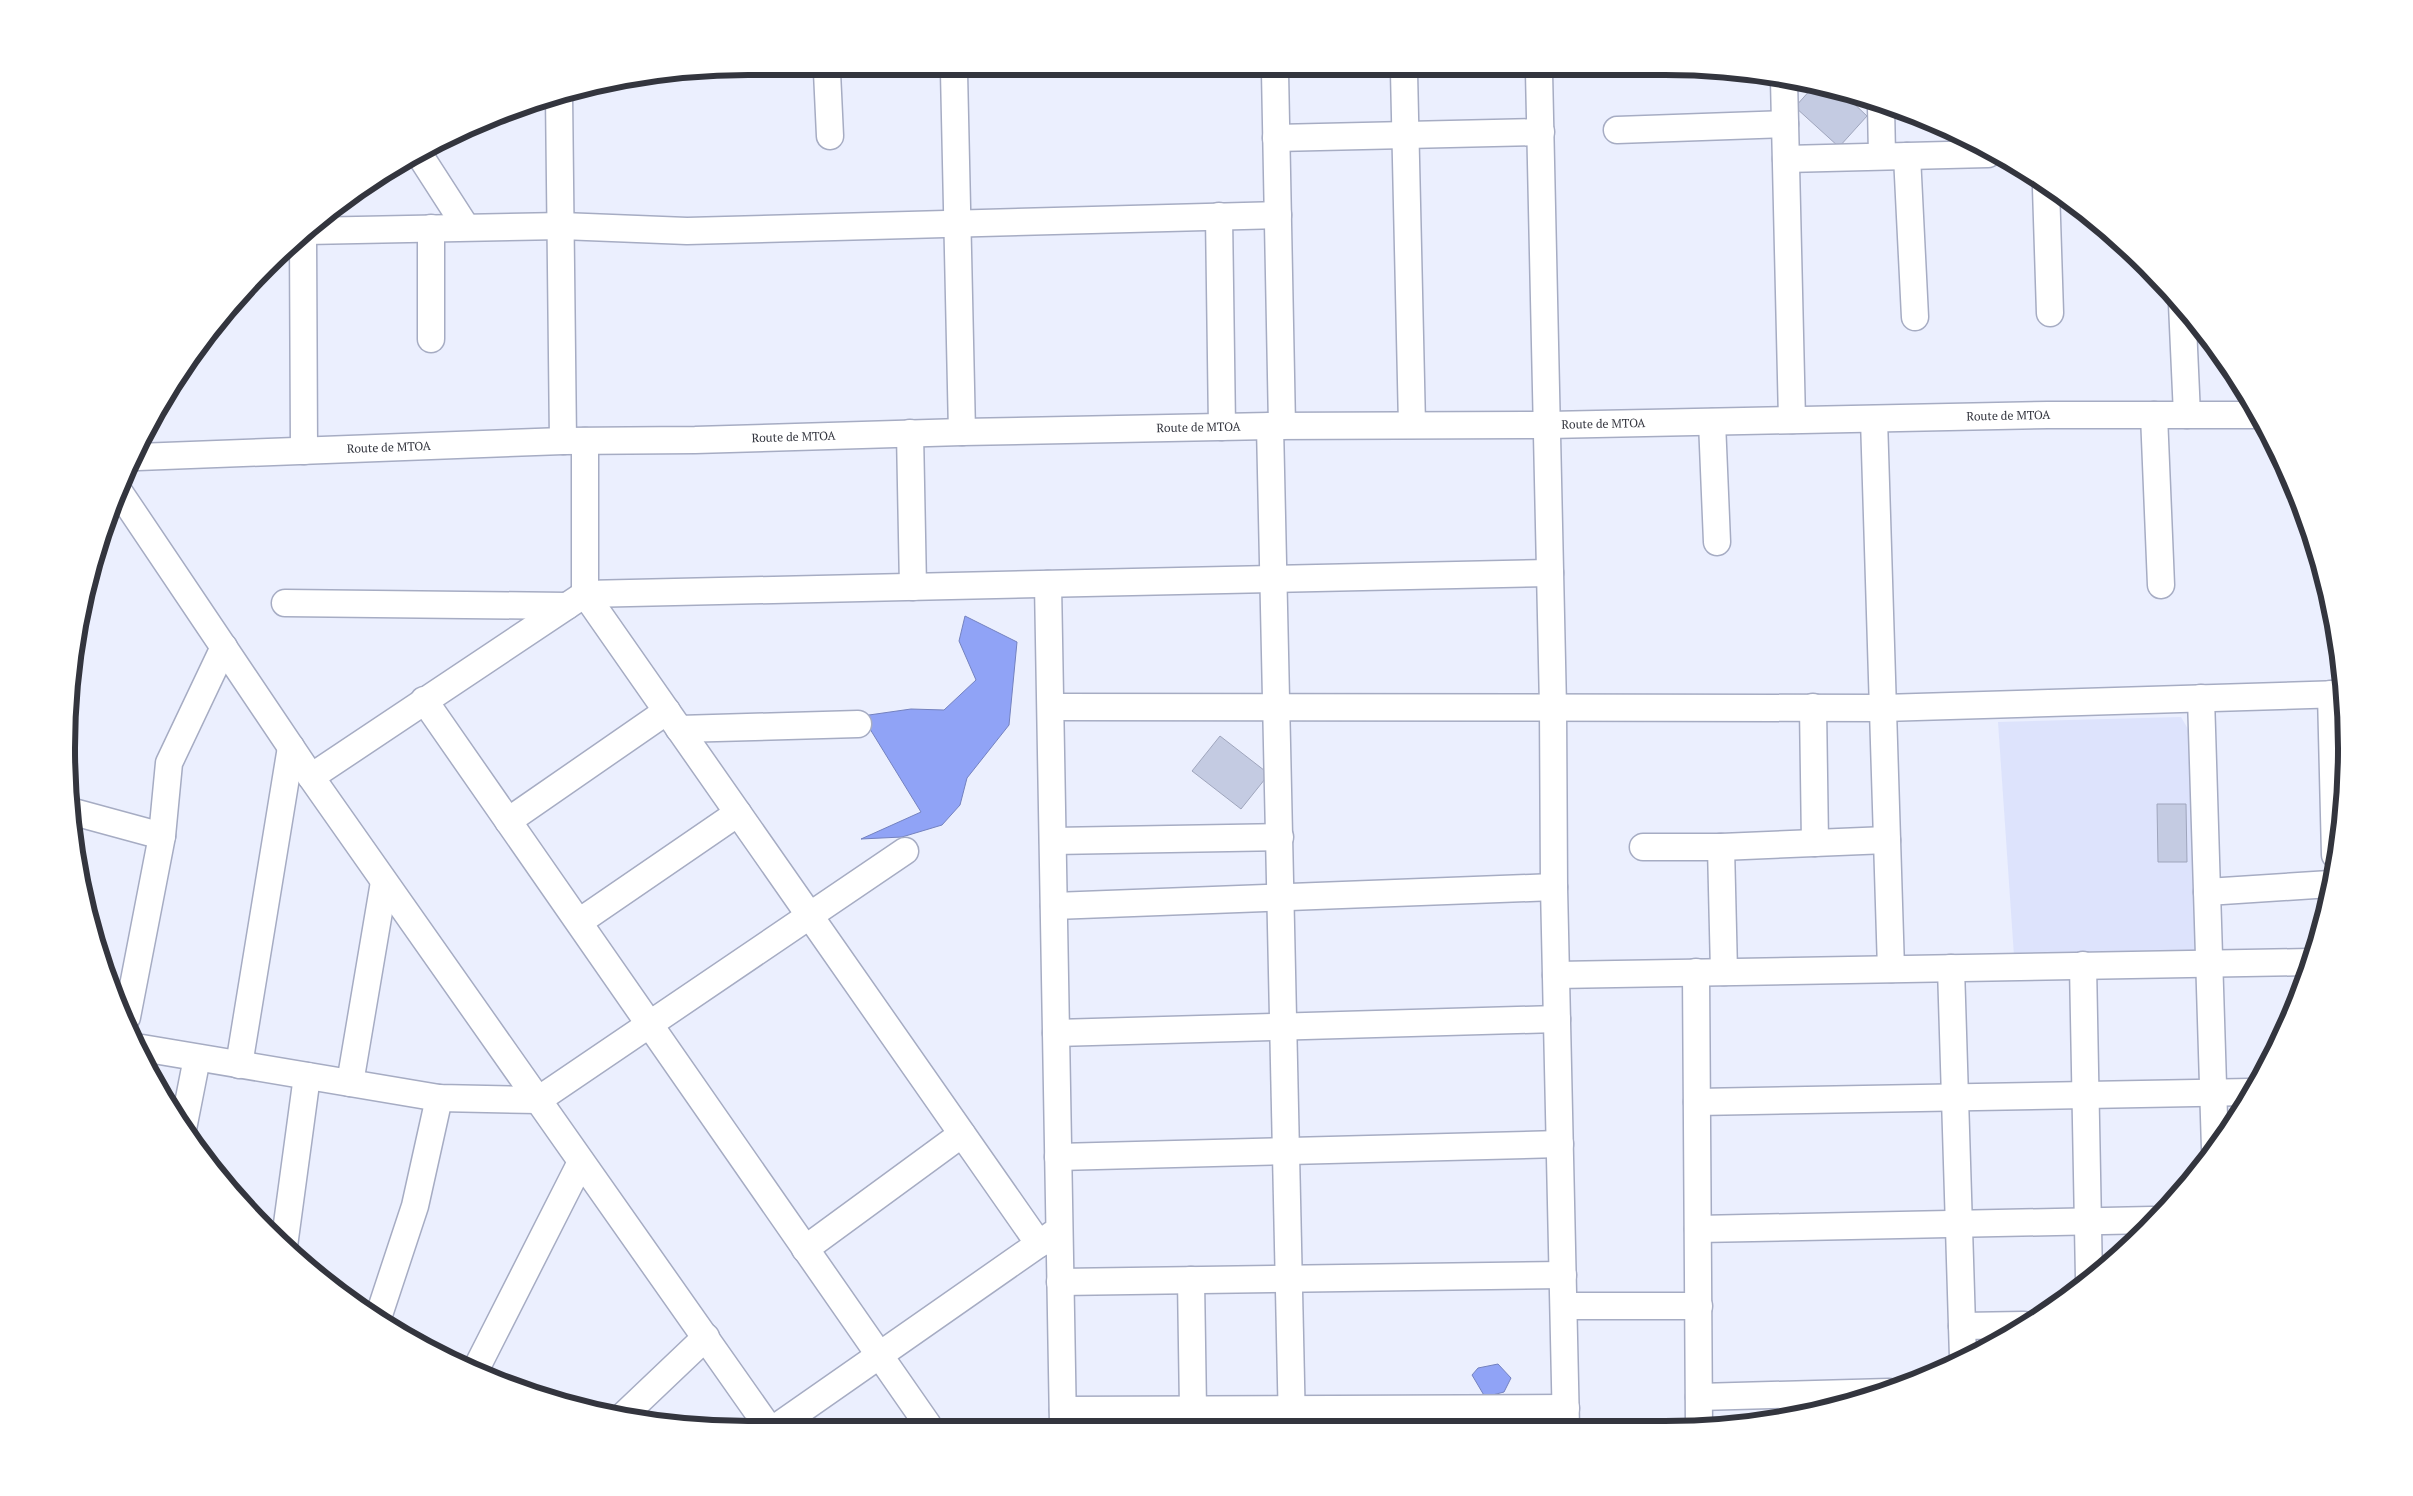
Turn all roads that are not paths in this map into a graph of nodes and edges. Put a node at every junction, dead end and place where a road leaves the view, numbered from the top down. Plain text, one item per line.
1 (827, 75) edge
2 (954, 75) edge
3 (1275, 75) edge
4 (1404, 75) edge
5 (1539, 75) edge
6 (1784, 86) edge
7 (559, 103) edge
8 (1881, 111) edge
9 (1785, 124) junction
10 (1617, 130) dead end
11 (1541, 132) junction
12 (830, 136) dead end
13 (1405, 136) junction
14 (1276, 138) junction
15 (1982, 154) edge
16 (1882, 156) junction
17 (1907, 156) junction
18 (422, 159) edge
19 (1786, 159) junction
20 (2046, 193) edge
21 (1278, 215) junction
22 (1219, 216) junction
23 (957, 223) junction
24 (562, 226) junction
25 (466, 227) junction
26 (431, 228) junction
27 (318, 231) edge
28 (302, 244) edge
29 (2050, 313) dead end
30 (1915, 317) dead end
31 (2183, 318) edge
32 (430, 339) dead end
33 (2154, 415) junction
34 (2250, 415) edge
35 (2187, 416) junction
36 (1874, 419) junction
37 (1792, 420) junction
38 (1712, 422) junction
39 (1412, 425) junction
40 (1548, 425) junction
41 (1276, 426) junction
42 (1222, 427) junction
43 (962, 432) junction
44 (910, 433) junction
45 (574, 441) junction
46 (304, 451) junction
47 (141, 457) edge
48 (123, 498) edge
49 (1717, 542) dead end
50 (1550, 573) junction
51 (1274, 579) junction
52 (1048, 584) junction
53 (2161, 585) dead end
54 (913, 587) junction
55 (576, 600) junction
56 (285, 603) dead end
57 (224, 647) junction
58 (2336, 694) edge
59 (2201, 698) junction
60 (424, 700) junction
61 (2337, 703) edge
62 (1050, 707) junction
63 (1276, 707) junction
64 (1553, 707) junction
65 (1813, 707) junction
66 (1883, 708) junction
67 (673, 720) junction
68 (858, 724) dead end
69 (291, 747) junction
70 (311, 777) junction
71 (2336, 804) edge
72 (78, 813) edge
73 (738, 814) junction
74 (508, 821) junction
75 (162, 836) junction
76 (1280, 837) junction
77 (1887, 840) junction
78 (1053, 841) junction
79 (1814, 843) junction
80 (1643, 847) dead end
81 (1721, 847) junction
82 (905, 852) dead end
83 (384, 882) junction
84 (2324, 884) edge
85 (1554, 887) junction
86 (2207, 892) junction
87 (1281, 898) junction
88 (1054, 906) junction
89 (809, 917) junction
90 (579, 922) junction
91 (2303, 962) edge
92 (2209, 963) junction
93 (2083, 965) junction
94 (1951, 968) junction
95 (1891, 969) junction
96 (1696, 972) junction
97 (1724, 972) junction
98 (1556, 975) junction
99 (128, 1011) edge
100 (1557, 1019) junction
101 (650, 1025) junction
102 (1283, 1026) junction
103 (1056, 1032) junction
104 (145, 1049) edge
105 (197, 1058) junction
106 (239, 1064) junction
107 (307, 1076) junction
108 (350, 1083) junction
109 (2213, 1092) junction
110 (2243, 1092) edge
111 (2086, 1095) junction
112 (439, 1098) junction
113 (1955, 1098) junction
114 (538, 1100) junction
115 (1697, 1102) junction
116 (185, 1117) edge
117 (962, 1134) junction
118 (2215, 1136) edge
119 (1560, 1144) junction
120 (1286, 1151) junction
121 (1058, 1157) junction
122 (581, 1162) junction
123 (2145, 1220) edge
124 (2088, 1222) junction
125 (1959, 1224) junction
126 (1698, 1229) junction
127 (285, 1236) edge
128 (1049, 1237) junction
129 (806, 1249) junction
130 (2089, 1271) edge
131 (1563, 1275) junction
132 (1289, 1278) junction
133 (1191, 1280) junction
134 (1060, 1282) junction
135 (1564, 1306) junction
136 (1699, 1306) junction
137 (380, 1312) edge
138 (2011, 1325) edge
139 (1962, 1326) junction
140 (706, 1337) junction
141 (1963, 1352) edge
142 (879, 1355) junction
143 (478, 1365) edge
144 (1856, 1393) edge
145 (1699, 1397) junction
146 (1193, 1409) junction
147 (629, 1410) edge
148 (1063, 1418) edge
149 (1292, 1418) edge
150 (1566, 1418) edge
151 (1699, 1420) edge
152 (764, 1421) edge
153 (785, 1421) edge
154 (925, 1421) edge

1 - 12 street
2 - 23 street
3 - 14 street
4 - 13 street
5 - 11 street
6 - 9 street
7 - 24 street
8 - 16 street
9 - 10 street
9 - 19 street
11 - 13 street
11 - 40 street
13 - 14 street
13 - 39 street
14 - 21 street
15 - 17 street
16 - 17 street
16 - 19 street
17 - 30 street
18 - 25 street
19 - 37 street
20 - 29 street
21 - 22 street
21 - 41 street
22 - 23 street
22 - 42 street
23 - 24 street
23 - 43 street
24 - 25 street
24 - 45 street
25 - 26 street
26 - 27 street
26 - 32 street
28 - 46 street
31 - 35 street
33 - 35 street, Route de MTOA
33 - 36 street, Route de MTOA
33 - 53 street
34 - 35 street, Route de MTOA
36 - 37 street, Route de MTOA
36 - 66 street
37 - 38 street, Route de MTOA
38 - 40 street, Route de MTOA
38 - 49 street
39 - 40 street, Route de MTOA
39 - 41 street, Route de MTOA
40 - 50 street
41 - 42 street, Route de MTOA
41 - 51 street
42 - 43 street, Route de MTOA
43 - 44 street, Route de MTOA
44 - 45 street, Route de MTOA
44 - 54 street
45 - 46 street, Route de MTOA
45 - 55 street
46 - 47 street, Route de MTOA
48 - 57 street
50 - 51 street
50 - 64 street
51 - 52 street
51 - 63 street
52 - 54 street
52 - 62 street
54 - 55 street
55 - 56 street
55 - 60 street
55 - 67 street
57 - 69 street
57 - 75 street
58 - 59 street
59 - 66 street
59 - 86 street
60 - 70 street
60 - 74 street
61 - 71 street
62 - 63 street
62 - 78 street
63 - 64 street
63 - 76 street
64 - 65 street
64 - 85 street
65 - 66 street
65 - 79 street
66 - 77 street
67 - 68 street
67 - 73 street
67 - 74 street
69 - 70 street
69 - 106 street
70 - 83 street
72 - 75 street
73 - 89 street
73 - 90 street
74 - 90 street
75 - 99 street
76 - 78 street
76 - 87 street
77 - 79 street
77 - 95 street
78 - 88 street
79 - 81 street
80 - 81 street
81 - 97 street
82 - 89 street
83 - 108 street
83 - 114 street
84 - 86 street
85 - 87 street
85 - 98 street
86 - 92 street
87 - 88 street
87 - 102 street
88 - 103 street
89 - 101 street
89 - 117 street
90 - 101 street
91 - 92 street
92 - 93 street
92 - 109 street
93 - 94 street
93 - 111 street
94 - 95 street
94 - 113 street
95 - 97 street
96 - 97 street
96 - 98 street
96 - 115 street
98 - 100 street
100 - 102 street
100 - 119 street
101 - 114 street
101 - 129 street
102 - 103 street
102 - 120 street
103 - 121 street
104 - 105 street
105 - 106 street
105 - 116 street
106 - 107 street
107 - 108 street
107 - 127 street
108 - 112 street
109 - 110 street
109 - 111 street
109 - 118 street
111 - 113 street
111 - 124 street
112 - 114 street
112 - 137 street
113 - 115 street
113 - 125 street
114 - 122 street
115 - 126 street
117 - 128 street
117 - 129 street
119 - 120 street
119 - 131 street
120 - 121 street
120 - 132 street
121 - 128 street
122 - 140 street
122 - 143 street
123 - 124 street
124 - 125 street
124 - 130 street
125 - 126 street
125 - 139 street
126 - 136 street
128 - 134 street
128 - 142 street
129 - 142 street
131 - 132 street
131 - 135 street
132 - 133 street
132 - 149 street
133 - 134 street
133 - 146 street
134 - 148 street
135 - 136 street
135 - 150 street
136 - 145 street
138 - 139 street
139 - 141 street
140 - 147 street
140 - 152 street
142 - 153 street
142 - 154 street
144 - 145 street
145 - 151 street
146 - 148 street
146 - 149 street
149 - 150 street

